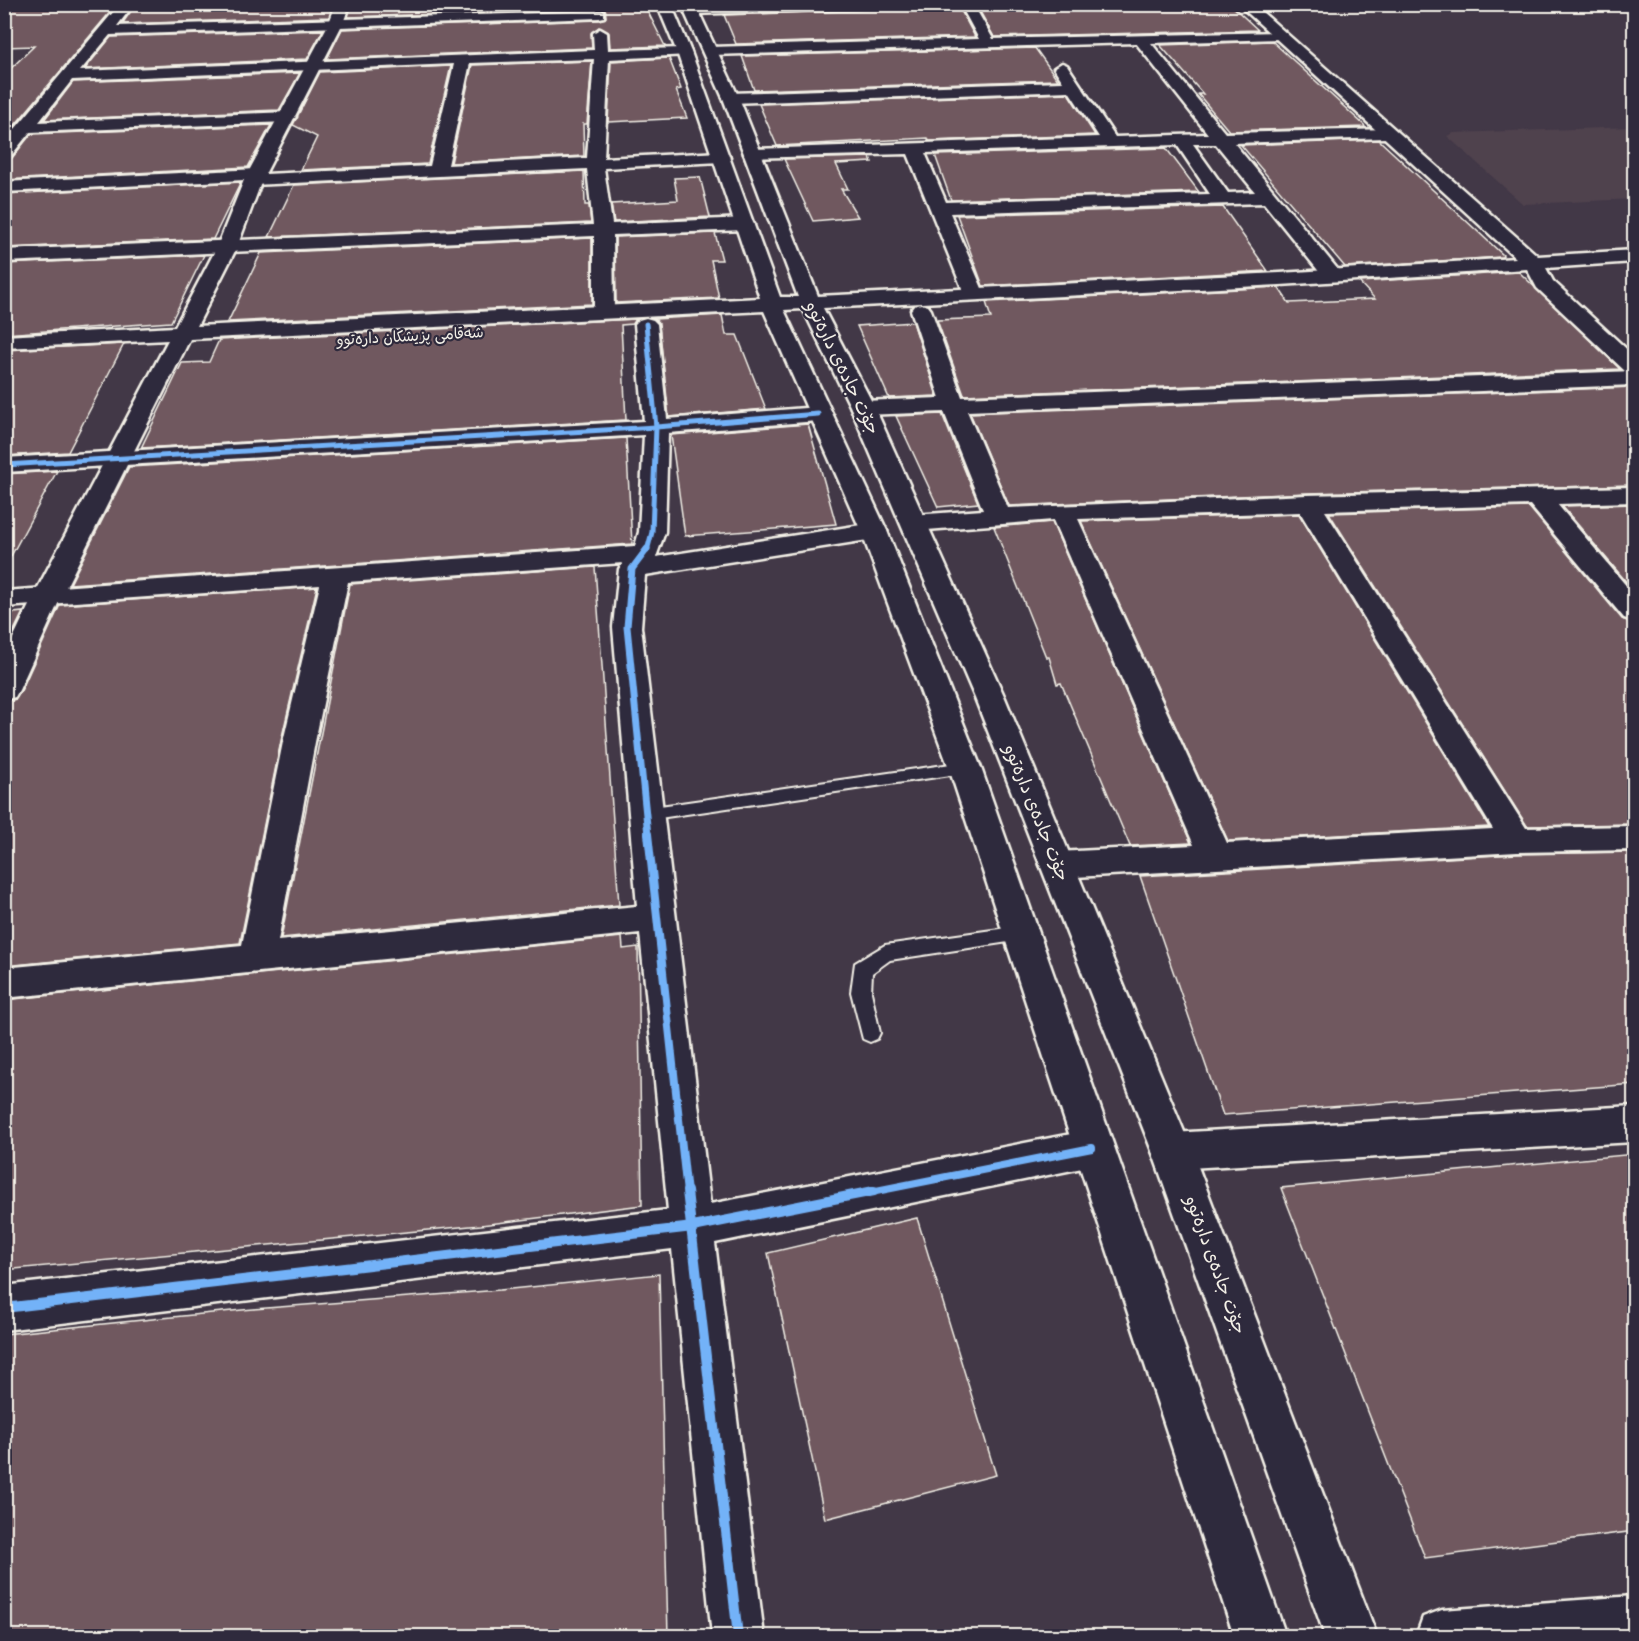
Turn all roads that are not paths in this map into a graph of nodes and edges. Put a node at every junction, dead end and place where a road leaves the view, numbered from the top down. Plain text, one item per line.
1 (128, 4) edge
2 (343, 4) edge
3 (664, 4) edge
4 (877, 4) edge
5 (966, 4) edge
6 (1244, 4) edge
7 (689, 7) edge
8 (601, 9) edge
9 (336, 23) junction
10 (104, 32) junction
11 (1278, 35) junction
12 (1140, 39) junction
13 (1043, 42) junction
14 (989, 44) junction
15 (711, 51) junction
16 (684, 52) junction
17 (602, 54) junction
18 (463, 58) junction
19 (312, 65) junction
20 (69, 76) junction
21 (1074, 86) junction
22 (731, 98) junction
23 (288, 117) junction
24 (4, 123) edge
25 (27, 125) junction
26 (1385, 132) junction
27 (1218, 138) junction
28 (1181, 139) junction
29 (1110, 142) junction
30 (914, 148) junction
31 (4, 153) edge
32 (753, 154) junction
33 (721, 157) junction
34 (595, 163) junction
35 (438, 171) junction
36 (255, 177) junction
37 (4, 187) edge
38 (1270, 197) junction
39 (1223, 199) junction
40 (941, 208) junction
41 (745, 224) junction
42 (603, 229) junction
43 (227, 246) junction
44 (4, 256) edge
45 (1635, 256) edge
46 (1537, 271) junction
47 (1635, 273) edge
48 (1332, 275) junction
49 (974, 293) junction
50 (813, 308) junction
51 (775, 310) junction
52 (921, 310) junction
53 (604, 313) junction
54 (646, 324) junction
55 (179, 340) junction
56 (4, 342) edge
57 (4, 358) edge
58 (1635, 367) edge
59 (1635, 378) edge
60 (954, 407) junction
61 (862, 408) junction
62 (818, 414) junction
63 (656, 427) junction
64 (118, 458) junction
65 (4, 465) edge
66 (1635, 494) edge
67 (1537, 497) junction
68 (1307, 503) junction
69 (1062, 512) junction
70 (999, 517) junction
71 (914, 523) junction
72 (874, 531) junction
73 (639, 561) junction
74 (336, 576) junction
75 (47, 597) junction
76 (4, 599) edge
77 (1635, 612) edge
78 (4, 690) edge
79 (965, 768) junction
80 (646, 814) junction
81 (1635, 838) edge
82 (1517, 840) junction
83 (1215, 854) junction
84 (1057, 865) junction
85 (656, 918) junction
86 (1021, 934) junction
87 (257, 958) junction
88 (4, 983) edge
89 (870, 1033) dead end
90 (1635, 1124) edge
91 (1092, 1148) junction
92 (1172, 1151) junction
93 (693, 1227) junction
94 (4, 1308) edge
95 (1635, 1622) edge
96 (738, 1636) edge
97 (1260, 1636) edge
98 (1351, 1636) edge
99 (1442, 1636) edge

1 - 10 street
2 - 9 street
3 - 16 street, جۆت جادەی دارەتوو
4 - 7 street
5 - 14 street
6 - 11 street
7 - 15 street, جۆت جادەی دارەتوو
8 - 9 street
8 - 17 street
9 - 10 street
9 - 19 street
10 - 20 street
11 - 12 street
11 - 26 street
12 - 13 street
12 - 27 street
13 - 14 street
13 - 21 street
14 - 15 street
15 - 22 street, جۆت جادەی دارەتوو
16 - 17 street
16 - 33 street, جۆت جادەی دارەتوو
17 - 18 street
17 - 34 street
18 - 19 street
18 - 35 street
19 - 20 street
19 - 23 street
20 - 25 street
21 - 22 street
21 - 29 street
22 - 32 street, جۆت جادەی دارەتوو
23 - 25 street
23 - 36 street
24 - 25 street
25 - 31 street
26 - 27 street
26 - 46 street
27 - 28 street
27 - 38 street
28 - 29 street
28 - 39 street
29 - 30 street
30 - 32 street
30 - 40 street
32 - 50 street, جۆت جادەی دارەتوو
33 - 34 street
33 - 41 street, جۆت جادەی دارەتوو
34 - 35 street
34 - 42 street
35 - 36 street
36 - 37 street
36 - 43 street
38 - 39 street
38 - 48 street
39 - 40 street
40 - 49 street
41 - 42 street
41 - 51 street, جۆت جادەی دارەتوو
42 - 43 street
42 - 53 street
43 - 44 street
43 - 55 street
45 - 46 street
46 - 47 street
46 - 48 street
46 - 52 street
46 - 58 street
48 - 49 street
49 - 50 street
50 - 51 street, شەقامی پزیشکان دارەتوو
50 - 52 street
50 - 61 street, جۆت جادەی دارەتوو
51 - 53 street, شەقامی پزیشکان دارەتوو
51 - 54 street, شەقامی پزیشکان دارەتوو
51 - 62 street, جۆت جادەی دارەتوو
52 - 60 street
53 - 55 street, شەقامی پزیشکان دارەتوو
54 - 55 street, شەقامی پزیشکان دارەتوو
54 - 63 street
55 - 56 street, شەقامی پزیشکان دارەتوو
55 - 57 street, شەقامی پزیشکان دارەتوو
55 - 64 street
59 - 60 street
60 - 61 street
60 - 70 street
61 - 71 street, جۆت جادەی دارەتوو
62 - 63 street
62 - 72 street, جۆت جادەی دارەتوو
63 - 64 street
63 - 73 street
64 - 65 street
64 - 75 street
66 - 67 street
67 - 68 street
67 - 77 street
68 - 69 street
68 - 82 street
69 - 70 street
69 - 83 street
70 - 71 street
71 - 84 street, جۆت جادەی دارەتوو
72 - 73 street
72 - 79 street, جۆت جادەی دارەتوو
73 - 74 street
73 - 80 street
74 - 75 street
74 - 87 street
75 - 76 street
75 - 78 street
79 - 80 lane
79 - 86 street, جۆت جادەی دارەتوو
80 - 85 street
81 - 82 street
82 - 83 street
83 - 84 street
84 - 92 street, جۆت جادەی دارەتوو
85 - 87 street
85 - 93 street
86 - 89 lane
86 - 91 street, جۆت جادەی دارەتوو
87 - 88 street
90 - 92 street
91 - 93 street
91 - 97 street, جۆت جادەی دارەتوو
92 - 98 street, جۆت جادەی دارەتوو
93 - 94 street
93 - 96 street
95 - 99 street

